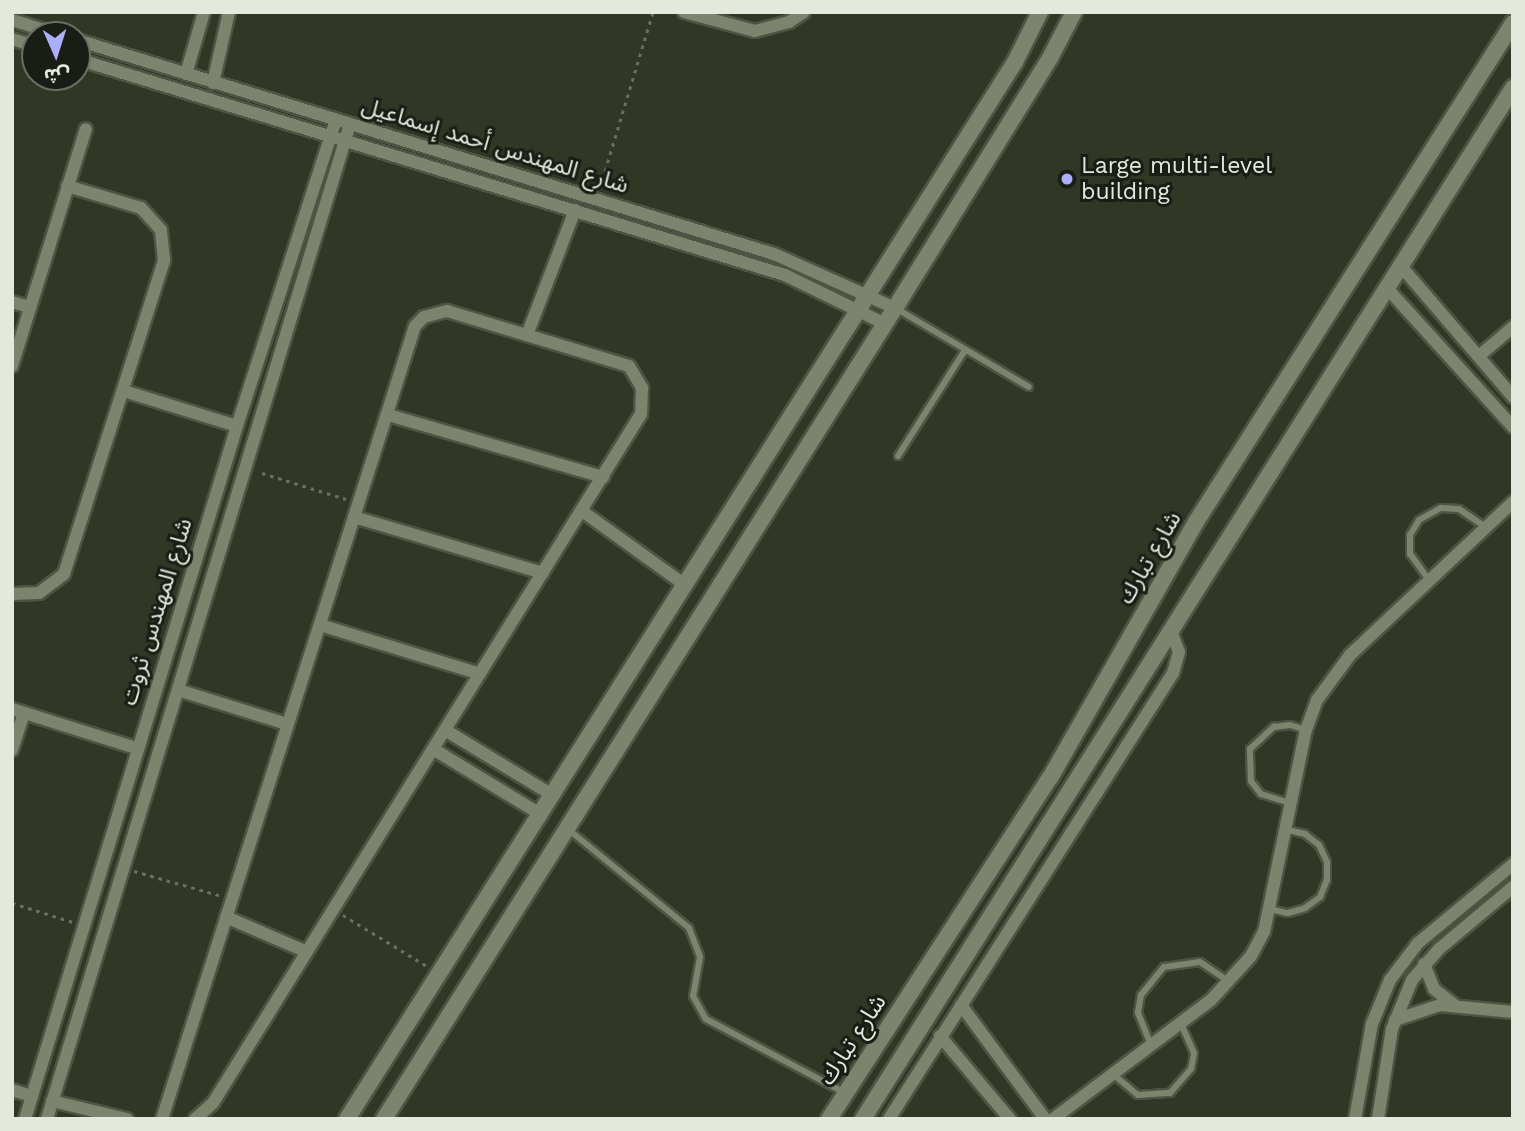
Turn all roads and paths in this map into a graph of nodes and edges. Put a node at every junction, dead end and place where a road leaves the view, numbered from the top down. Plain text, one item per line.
1 (204, 12) edge
2 (229, 12) edge
3 (653, 12) edge
4 (684, 12) edge
5 (804, 12) edge
6 (1040, 12) edge
7 (1074, 12) edge
8 (1513, 23) edge
9 (91, 44) edge
10 (91, 63) edge
11 (186, 74) junction
12 (213, 83) junction
13 (1513, 88) edge
14 (336, 120) junction
15 (350, 124) junction
16 (86, 129) dead end
17 (331, 135) junction
18 (346, 140) junction
19 (67, 186) junction
20 (596, 199) junction
21 (575, 210) junction
22 (1400, 265) junction
23 (1386, 287) junction
24 (12, 302) edge
25 (865, 302) junction
26 (30, 307) junction
27 (895, 308) junction
28 (885, 324) junction
29 (1513, 327) edge
30 (527, 335) junction
31 (965, 350) junction
32 (1479, 356) junction
33 (12, 366) edge
34 (1029, 387) dead end
35 (124, 391) junction
36 (1513, 397) edge
37 (388, 415) junction
38 (1510, 418) edge
39 (236, 426) junction
40 (898, 456) dead end
41 (262, 473) dead end
42 (603, 477) junction
43 (1513, 502) edge
44 (359, 503) junction
45 (582, 511) junction
46 (354, 517) junction
47 (1486, 527) junction
48 (543, 573) junction
49 (1429, 580) junction
50 (685, 585) junction
51 (12, 594) edge
52 (320, 625) junction
53 (1171, 631) junction
54 (642, 654) junction
55 (667, 671) junction
56 (480, 674) junction
57 (178, 690) junction
58 (18, 711) edge
59 (145, 720) junction
60 (287, 724) junction
61 (167, 726) junction
62 (445, 730) junction
63 (1306, 730) junction
64 (136, 748) junction
65 (433, 749) junction
66 (12, 750) edge
67 (554, 796) junction
68 (1292, 803) junction
69 (542, 815) junction
70 (567, 829) junction
71 (1287, 830) junction
72 (1513, 864) edge
73 (123, 868) junction
74 (1513, 887) edge
75 (232, 898) junction
76 (12, 903) edge
77 (332, 908) junction
78 (1270, 908) junction
79 (226, 917) junction
80 (81, 924) junction
81 (305, 951) junction
82 (1424, 964) junction
83 (442, 975) junction
84 (1230, 982) junction
85 (961, 1005) junction
86 (1456, 1005) junction
87 (1513, 1012) edge
88 (1181, 1024) junction
89 (1372, 1024) junction
90 (1394, 1024) junction
91 (940, 1036) junction
92 (1152, 1046) junction
93 (1114, 1075) junction
94 (12, 1090) edge
95 (845, 1093) junction
96 (32, 1096) junction
97 (52, 1101) junction
98 (25, 1119) edge
99 (47, 1119) edge
100 (127, 1119) edge
101 (162, 1119) edge
102 (195, 1119) edge
103 (347, 1119) edge
104 (384, 1119) edge
105 (829, 1119) edge
106 (863, 1119) edge
107 (889, 1119) edge
108 (1010, 1119) edge
109 (1045, 1119) edge
110 (1053, 1119) edge
111 (1355, 1119) edge
112 (1378, 1119) edge

1 - 11 street
2 - 12 street
3 - 20 path
4 - 5 street
6 - 25 street
7 - 27 street
8 - 95 street, شارع تبارك
9 - 11 street, شارع المهندس أحمد إسماعيل
10 - 17 street, شارع المهندس أحمد إسماعيل
11 - 12 street, شارع المهندس أحمد إسماعيل
12 - 14 street, شارع المهندس أحمد إسماعيل
13 - 22 street
14 - 15 street, شارع المهندس أحمد إسماعيل
14 - 17 street, شارع المهندس ثروت
15 - 18 street, شارع المهندس ثروت
15 - 20 street, شارع المهندس أحمد إسماعيل
16 - 19 street
17 - 18 street, شارع المهندس أحمد إسماعيل
17 - 39 street, شارع المهندس ثروت
18 - 21 street, شارع المهندس أحمد إسماعيل
18 - 57 street, شارع المهندس ثروت
19 - 26 street
19 - 35 street
20 - 25 street, شارع المهندس أحمد إسماعيل
21 - 25 street, شارع المهندس أحمد إسماعيل
21 - 30 street
22 - 23 street
22 - 32 street
23 - 38 street
23 - 53 street
24 - 26 street
25 - 27 street, شارع المهندس أحمد إسماعيل
25 - 28 street, شارع المهندس أحمد إسماعيل
25 - 50 street
26 - 33 street
27 - 28 street
27 - 31 lane
28 - 55 street
29 - 32 street
30 - 37 street
30 - 42 street
31 - 34 lane
31 - 40 lane
32 - 36 street
35 - 39 street
35 - 51 street
37 - 42 street
37 - 44 street
39 - 59 street, شارع المهندس ثروت
41 - 44 path
42 - 45 street
43 - 47 street
44 - 46 street
45 - 48 street
45 - 50 street
46 - 48 street
46 - 52 street
47 - 49 street
47 - 49 lane
48 - 56 street
49 - 63 street
50 - 54 street
52 - 56 street
52 - 60 street
53 - 85 street
53 - 106 street
54 - 55 street
54 - 67 street
55 - 70 street
56 - 62 street
57 - 60 street
57 - 61 street, شارع المهندس ثروت
58 - 64 street
58 - 66 street
59 - 61 street
59 - 64 street, شارع المهندس ثروت
60 - 75 street
61 - 73 street, شارع المهندس ثروت
62 - 65 street
62 - 67 street
63 - 68 street
63 - 68 lane
64 - 80 street, شارع المهندس ثروت
65 - 69 street
65 - 77 street
67 - 69 street
68 - 71 street
69 - 83 street
70 - 95 lane
70 - 104 street
71 - 78 street
71 - 78 lane
72 - 89 street
73 - 75 path
73 - 97 street, شارع المهندس ثروت
74 - 82 street
75 - 79 street
76 - 80 path
77 - 81 street
77 - 83 path
78 - 84 street
79 - 81 street
79 - 101 street
80 - 96 street, شارع المهندس ثروت
81 - 102 street
82 - 86 street
82 - 90 street
83 - 103 street
84 - 88 street
84 - 92 lane
85 - 91 street
85 - 109 street
86 - 87 street
86 - 90 street
88 - 92 street
88 - 93 lane
89 - 90 street
89 - 111 street
90 - 112 street
91 - 107 street
91 - 108 street
92 - 93 street
93 - 110 street
94 - 96 street
95 - 105 street, شارع تبارك
96 - 98 street, شارع المهندس ثروت
97 - 99 street, شارع المهندس ثروت
97 - 100 street

